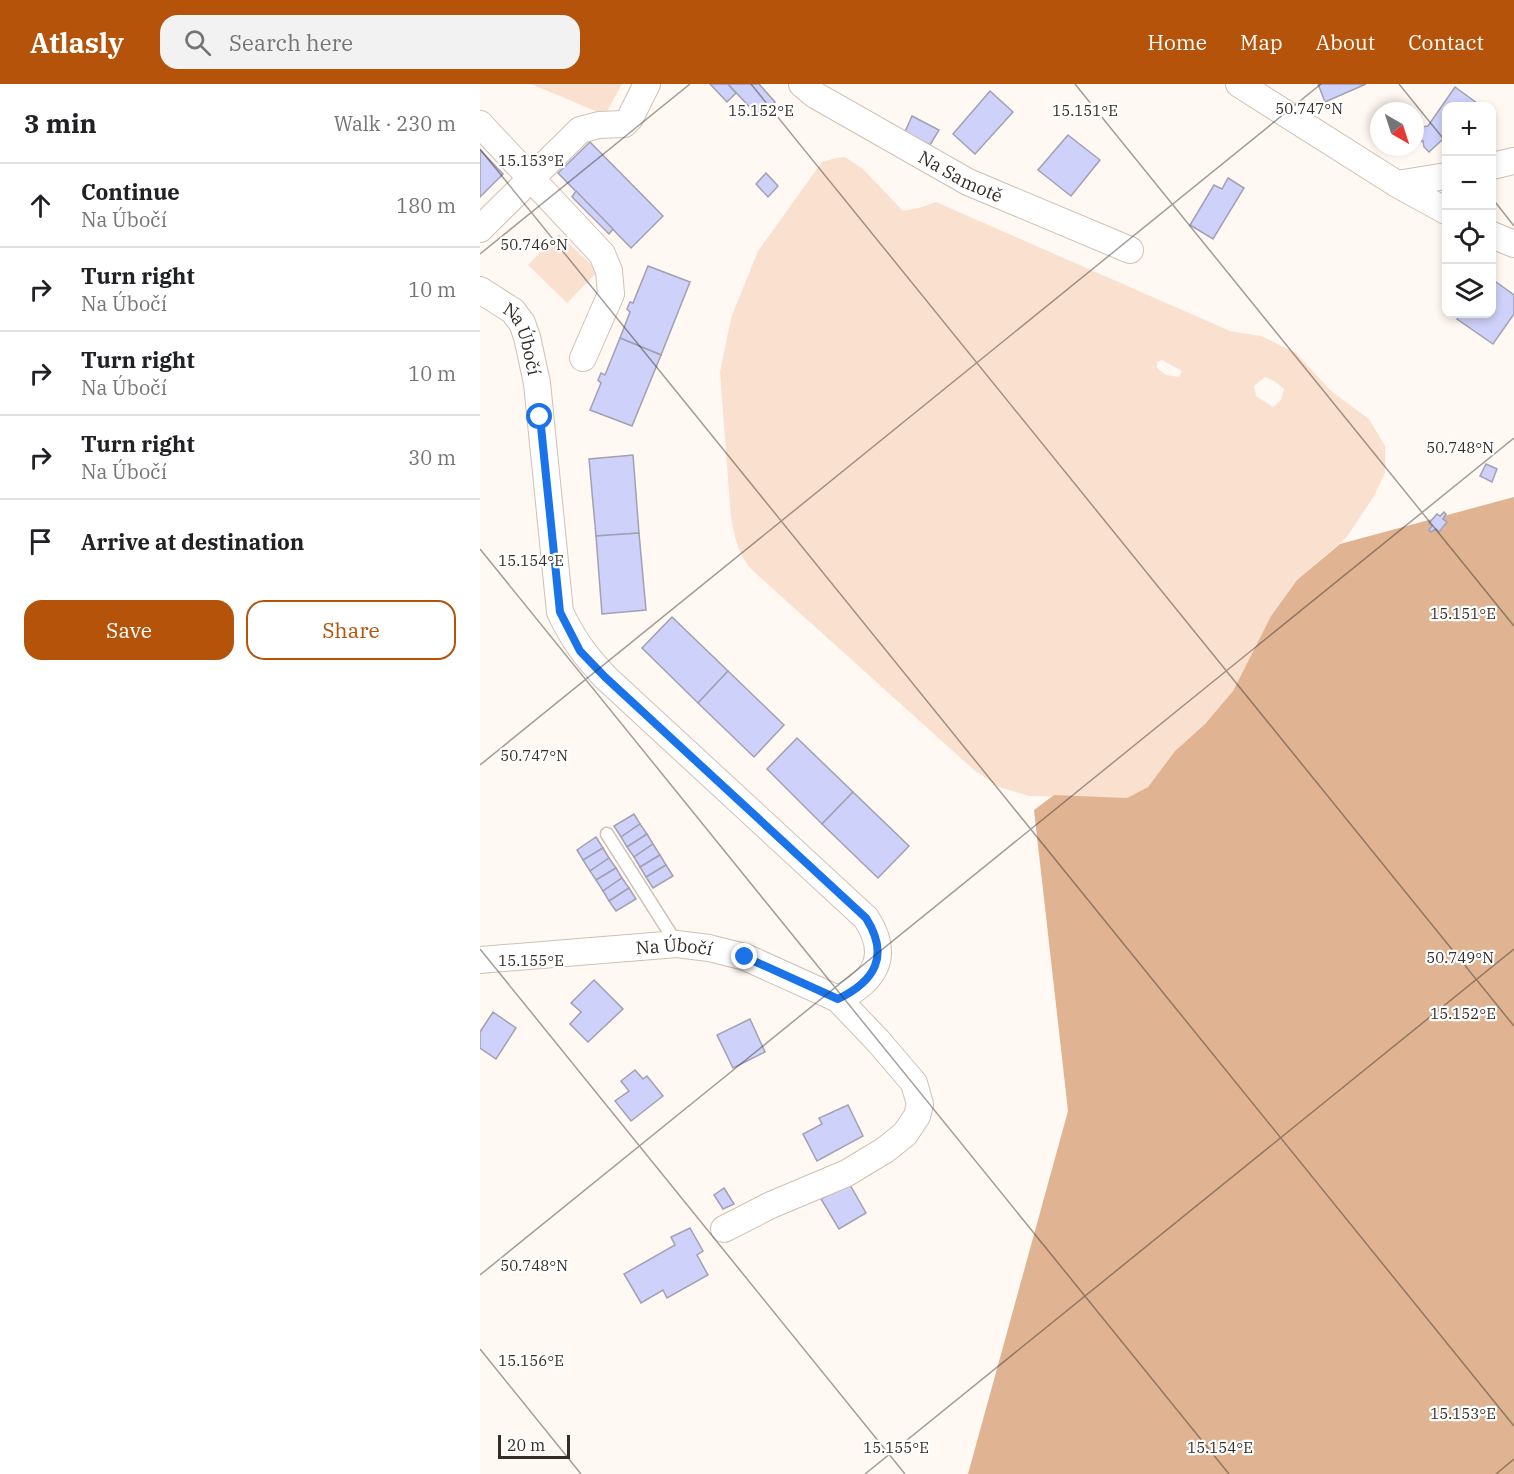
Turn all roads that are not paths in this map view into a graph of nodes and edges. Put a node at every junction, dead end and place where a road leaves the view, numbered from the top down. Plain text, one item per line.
1 (647, 84) edge
2 (802, 84) edge
3 (1239, 84) edge
4 (480, 124) edge
5 (1514, 161) edge
6 (1496, 165) edge
7 (531, 177) junction
8 (1442, 177) edge
9 (1397, 184) junction
10 (1444, 210) edge
11 (480, 229) edge
12 (1496, 237) edge
13 (1514, 244) edge
14 (1130, 250) dead end
15 (480, 290) edge
16 (583, 358) dead end
17 (607, 834) dead end
18 (677, 944) junction
19 (480, 960) edge
20 (838, 999) junction
21 (724, 1229) dead end

1 - 7 street
2 - 14 street, Na Samotě
3 - 9 street
4 - 7 street
5 - 6 street
7 - 11 street
7 - 16 street
8 - 9 street
9 - 10 street
12 - 13 street
15 - 20 street, Na Úbočí
17 - 18 lane
18 - 19 street, Na Úbočí
18 - 20 street, Na Úbočí
20 - 21 street

